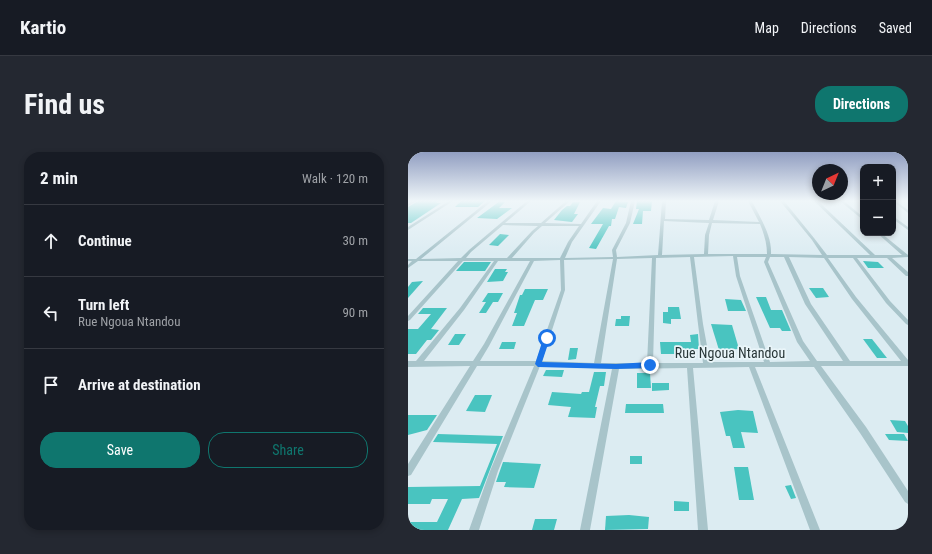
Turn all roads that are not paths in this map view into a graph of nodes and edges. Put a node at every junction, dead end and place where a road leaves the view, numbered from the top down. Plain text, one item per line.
1 (424, 219) edge
2 (468, 219) edge
3 (508, 219) edge
4 (549, 219) edge
5 (587, 219) edge
6 (629, 219) edge
7 (712, 219) edge
8 (758, 219) edge
9 (796, 219) edge
10 (835, 219) edge
11 (896, 219) edge
12 (663, 220) joint
13 (711, 222) junction
14 (760, 223) junction
15 (501, 224) junction
16 (543, 224) junction
17 (582, 225) junction
18 (408, 229) edge
19 (908, 229) edge
20 (883, 236) edge
21 (706, 255) junction
22 (692, 256) junction
23 (735, 256) junction
24 (769, 256) junction
25 (786, 256) junction
26 (874, 256) junction
27 (907, 256) edge
28 (660, 257) junction
29 (824, 257) junction
30 (854, 257) junction
31 (889, 257) junction
32 (654, 258) junction
33 (417, 259) junction
34 (461, 259) junction
35 (497, 259) junction
36 (509, 259) junction
37 (562, 259) junction
38 (615, 259) junction
39 (408, 260) edge
40 (532, 260) junction
41 (408, 267) edge
42 (908, 275) edge
43 (408, 319) edge
44 (908, 323) edge
45 (408, 364) edge
46 (418, 364) junction
47 (475, 364) junction
48 (538, 364) junction
49 (768, 364) junction
50 (848, 364) junction
51 (907, 364) edge
52 (597, 365) junction
53 (650, 365) junction
54 (707, 365) junction
55 (751, 365) junction
56 (818, 365) junction
57 (616, 366) junction
58 (690, 366) junction
59 (408, 472) edge
60 (908, 499) edge
61 (474, 530) edge
62 (585, 530) edge
63 (703, 530) edge
64 (815, 530) edge

1 - 18 street
2 - 33 street
3 - 15 street
4 - 16 street
5 - 17 street
6 - 38 street
7 - 13 street
8 - 14 street
9 - 29 street
10 - 26 street
11 - 19 street
12 - 13 street
12 - 28 street
13 - 14 street
13 - 21 street
14 - 24 street
15 - 16 street
15 - 34 street
16 - 17 street
16 - 36 street
17 - 37 street
20 - 27 street
21 - 22 street
21 - 23 street
22 - 28 street
22 - 54 street
23 - 24 street
23 - 49 street
24 - 25 street
24 - 56 street
25 - 29 street
25 - 50 street
26 - 30 street
26 - 31 street
27 - 31 street
28 - 32 street
29 - 30 street
29 - 51 street
30 - 44 street
31 - 42 street
32 - 38 street
32 - 53 street
33 - 34 street
33 - 39 street
33 - 41 street
34 - 35 street
34 - 43 street
35 - 36 street
35 - 46 street
36 - 40 street
37 - 38 street
37 - 40 street
37 - 48 street
38 - 52 street
40 - 47 street
45 - 46 street, Rue Ngoua Ntandou
46 - 47 street, Rue Ngoua Ntandou
47 - 48 street, Rue Ngoua Ntandou
47 - 59 street
48 - 52 street, Rue Ngoua Ntandou
48 - 61 street
49 - 55 street, Rue Ngoua Ntandou
49 - 56 street, Rue Ngoua Ntandou
50 - 51 street, Rue Ngoua Ntandou
50 - 56 street, Rue Ngoua Ntandou
52 - 57 street, Rue Ngoua Ntandou
53 - 57 street, Rue Ngoua Ntandou
53 - 58 street, Rue Ngoua Ntandou
54 - 55 street, Rue Ngoua Ntandou
54 - 58 street, Rue Ngoua Ntandou
55 - 64 street
56 - 60 street
57 - 62 street
58 - 63 street

